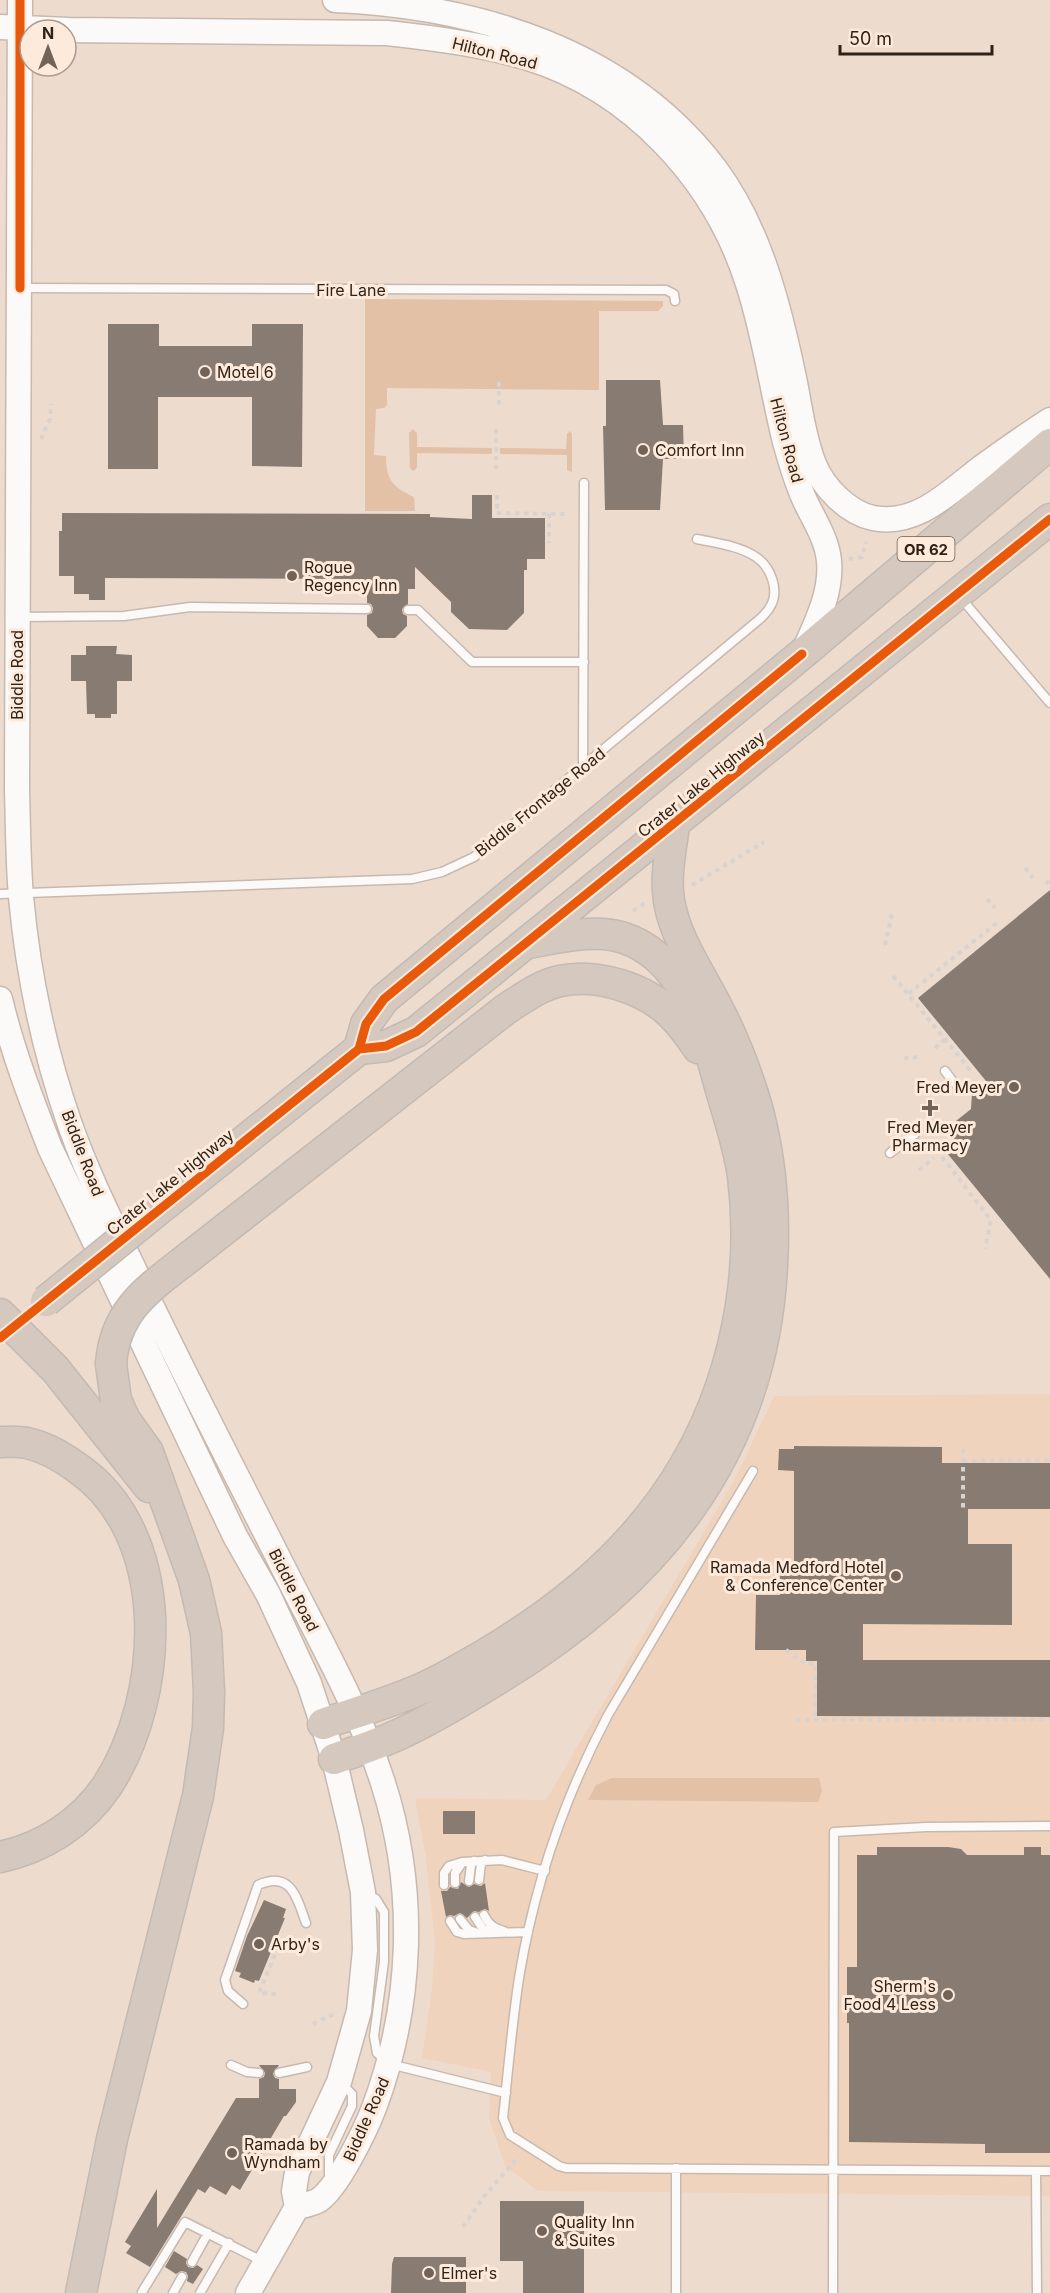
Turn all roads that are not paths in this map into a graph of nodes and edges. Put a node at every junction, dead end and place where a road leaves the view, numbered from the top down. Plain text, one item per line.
1 (20, 0) edge
2 (335, 0) edge
3 (10, 27) edge
4 (20, 288) junction
5 (675, 301) dead end
6 (1050, 420) edge
7 (1050, 444) edge
8 (584, 483) dead end
9 (1050, 519) edge
10 (697, 539) dead end
11 (958, 594) junction
12 (367, 609) dead end
13 (408, 610) dead end
14 (17, 617) junction
15 (802, 654) junction
16 (584, 662) junction
17 (1050, 703) edge
18 (583, 767) junction
19 (674, 825) junction
20 (10, 893) edge
21 (528, 943) junction
22 (0, 999) edge
23 (359, 1049) junction
24 (945, 1071) dead end
25 (716, 1074) junction
26 (954, 1083) dead end
27 (915, 1134) dead end
28 (891, 1154) dead end
29 (5, 1326) edge
30 (0, 1442) edge
31 (753, 1471) dead end
32 (176, 1530) junction
33 (356, 1713) junction
34 (323, 1724) junction
35 (369, 1746) junction
36 (334, 1760) junction
37 (1050, 1826) edge
38 (0, 1857) edge
39 (485, 1860) junction
40 (474, 1861) junction
41 (462, 1862) junction
42 (545, 1871) junction
43 (455, 1884) dead end
44 (444, 1885) dead end
45 (363, 1892) junction
46 (460, 1919) dead end
47 (450, 1921) dead end
48 (306, 1923) dead end
49 (508, 1932) junction
50 (528, 1932) junction
51 (493, 1933) junction
52 (478, 1934) junction
53 (243, 2004) dead end
54 (390, 2064) junction
55 (231, 2065) dead end
56 (307, 2067) dead end
57 (259, 2073) dead end
58 (279, 2073) dead end
59 (339, 2082) junction
60 (506, 2093) junction
61 (676, 2168) junction
62 (833, 2170) junction
63 (1036, 2171) junction
64 (1050, 2171) edge
65 (328, 2190) junction
66 (297, 2207) junction
67 (208, 2233) junction
68 (229, 2244) junction
69 (192, 2262) dead end
70 (266, 2262) junction
71 (182, 2277) dead end
72 (81, 2293) edge
73 (143, 2293) edge
74 (173, 2293) edge
75 (200, 2293) edge
76 (248, 2293) edge
77 (676, 2293) edge
78 (833, 2293) edge
79 (1037, 2293) edge

1 - 3 main road, Biddle Road
2 - 6 main road, Hilton Road
3 - 4 main road, Biddle Road
3 - 15 main road, Hilton Road
4 - 5 lane, Fire Lane
4 - 14 main road, Biddle Road
7 - 15 highway, OR 62
8 - 16 lane
9 - 11 highway, Crater Lake Highway
10 - 18 lane, Biddle Frontage Road
11 - 17 lane
11 - 19 highway, Crater Lake Highway
12 - 14 lane
13 - 16 lane
14 - 20 main road, Biddle Road
15 - 23 highway, OR 62
16 - 18 lane
18 - 20 lane, Biddle Frontage Road
19 - 21 highway, Crater Lake Highway
19 - 35 highway
20 - 33 main road, Biddle Road
21 - 23 highway, Crater Lake Highway
21 - 25 highway
22 - 34 main road, Biddle Road
23 - 29 highway, Crater Lake Highway, bridge
24 - 26 lane
25 - 32 highway, bridge
25 - 33 highway
27 - 28 lane
29 - 32 highway
30 - 38 highway
31 - 42 lane
32 - 72 highway
33 - 34 highway
33 - 35 main road, Biddle Road
34 - 36 main road, Biddle Road
35 - 36 highway
35 - 54 main road, Biddle Road
36 - 45 main road, Biddle Road
37 - 62 lane
39 - 40 lane
39 - 40 lane
39 - 42 lane
40 - 41 lane
41 - 43 lane
41 - 44 lane
42 - 50 lane
45 - 54 lane
45 - 59 main road, Biddle Road
46 - 52 lane
47 - 52 lane
48 - 53 lane
49 - 50 lane
49 - 51 lane
49 - 51 lane
50 - 60 lane
51 - 52 lane
54 - 60 lane
54 - 65 main road, Biddle Road
55 - 57 lane
56 - 58 lane
59 - 65 lane
59 - 66 main road, Biddle Road
60 - 61 lane
61 - 62 lane
61 - 77 lane
62 - 63 lane
62 - 78 lane
63 - 64 lane
63 - 79 lane
65 - 66 main road, Biddle Road
66 - 70 main road
67 - 68 lane
67 - 69 lane
67 - 73 lane
68 - 70 lane
68 - 75 lane
70 - 76 main road
71 - 74 lane

